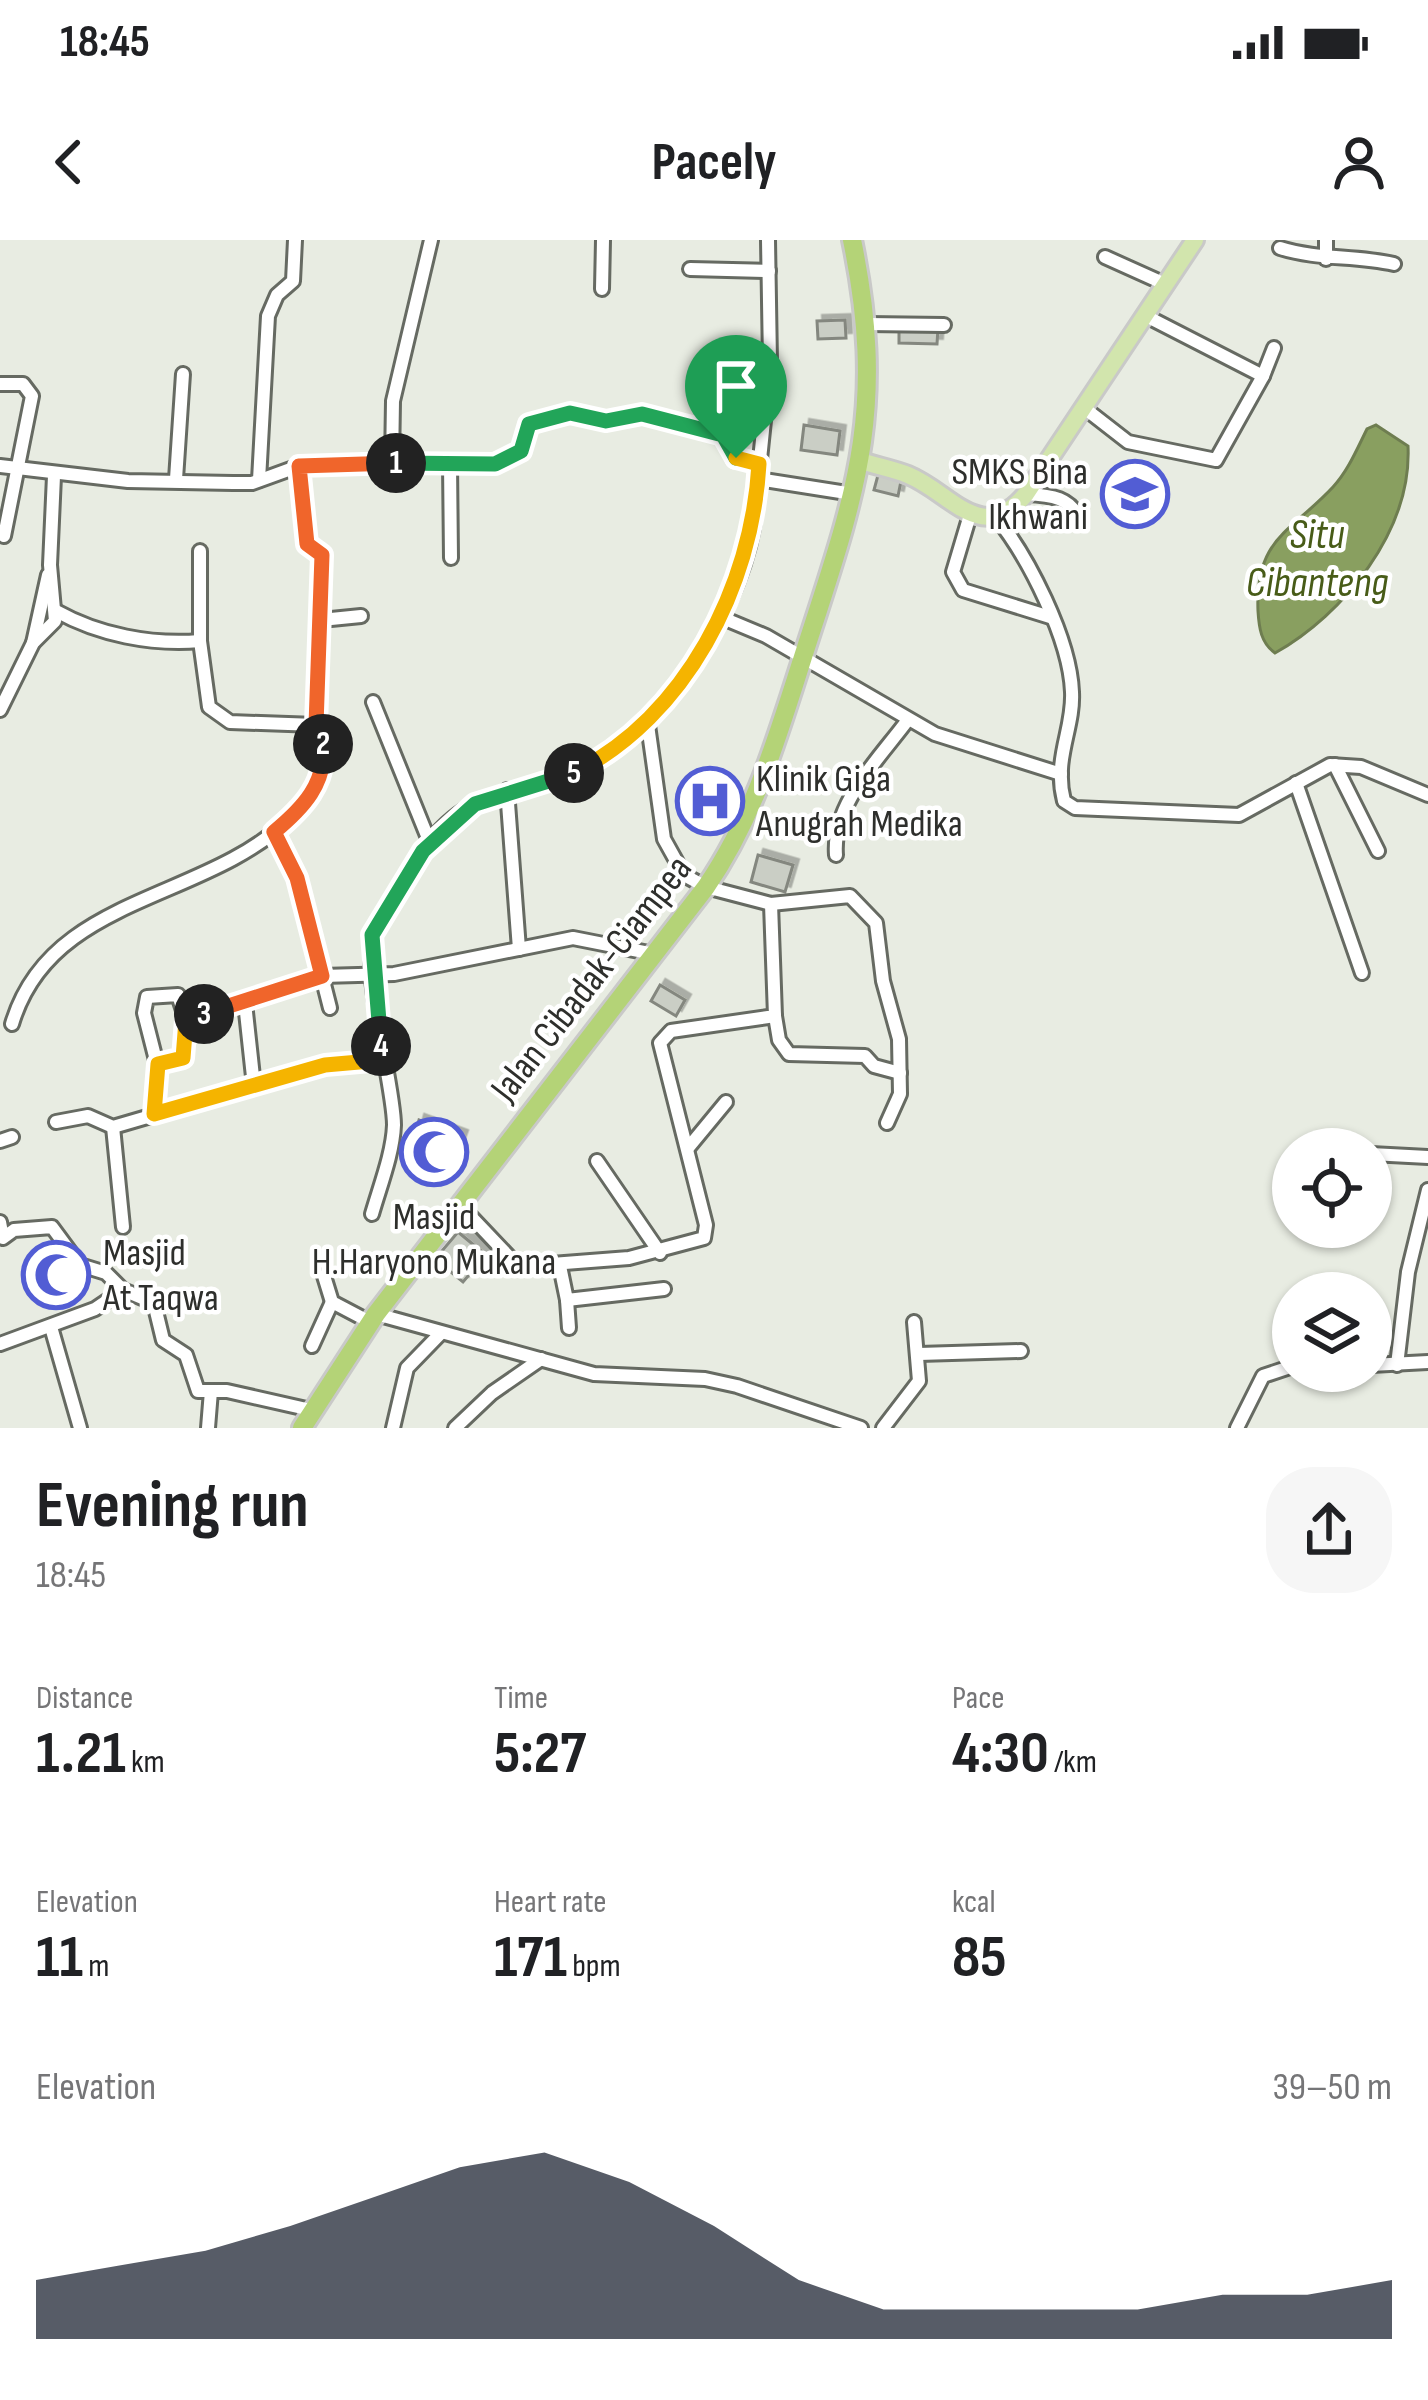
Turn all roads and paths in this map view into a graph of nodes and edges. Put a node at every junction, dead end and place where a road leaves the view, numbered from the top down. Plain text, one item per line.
1 (295, 240) edge
2 (431, 240) edge
3 (603, 240) edge
4 (768, 240) edge
5 (852, 240) edge
6 (1195, 240) edge
7 (1326, 240) edge
8 (1280, 248) dead end
9 (1105, 256) dead end
10 (1326, 260) junction
11 (1394, 264) dead end
12 (690, 269) dead end
13 (769, 271) junction
14 (1165, 284) junction
15 (602, 289) dead end
16 (1144, 316) junction
17 (866, 324) junction
18 (944, 325) dead end
19 (1274, 348) dead end
20 (183, 374) dead end
21 (1263, 376) junction
22 (1, 385) edge
23 (1083, 407) junction
24 (861, 461) junction
25 (392, 463) junction
26 (450, 464) junction
27 (0, 466) edge
28 (299, 466) junction
29 (18, 469) junction
30 (759, 472) junction
31 (54, 476) junction
32 (176, 479) junction
33 (259, 480) junction
34 (854, 494) junction
35 (1026, 494) junction
36 (970, 515) junction
37 (995, 516) junction
38 (1080, 523) dead end
39 (4, 536) dead end
40 (200, 551) dead end
41 (451, 558) dead end
42 (50, 566) junction
43 (56, 611) junction
44 (361, 616) dead end
45 (718, 616) junction
46 (1050, 617) junction
47 (321, 620) junction
48 (200, 640) junction
49 (33, 643) junction
50 (802, 658) junction
51 (374, 702) dead end
52 (0, 710) edge
53 (907, 721) junction
54 (648, 724) junction
55 (316, 725) junction
56 (1335, 765) junction
57 (1061, 774) junction
58 (1296, 783) junction
59 (506, 790) junction
60 (1428, 796) edge
61 (274, 832) junction
62 (430, 843) junction
63 (1378, 851) dead end
64 (836, 855) dead end
65 (706, 887) junction
66 (771, 904) junction
67 (519, 949) junction
68 (654, 954) junction
69 (375, 973) junction
70 (1362, 973) dead end
71 (322, 976) junction
72 (245, 1003) junction
73 (330, 1008) dead end
74 (775, 1016) junction
75 (186, 1020) junction
76 (12, 1024) dead end
77 (382, 1060) junction
78 (158, 1064) junction
79 (900, 1073) junction
80 (254, 1086) junction
81 (726, 1102) dead end
82 (154, 1114) junction
83 (56, 1122) dead end
84 (887, 1123) dead end
85 (112, 1127) junction
86 (688, 1148) junction
87 (1392, 1155) edge
88 (1428, 1157) edge
89 (597, 1161) dead end
90 (1428, 1190) edge
91 (460, 1205) junction
92 (372, 1214) dead end
93 (0, 1222) edge
94 (123, 1227) dead end
95 (2, 1239) edge
96 (660, 1253) junction
97 (560, 1266) junction
98 (324, 1276) dead end
99 (664, 1289) dead end
100 (123, 1290) junction
101 (567, 1300) junction
102 (332, 1302) junction
103 (373, 1318) junction
104 (914, 1322) dead end
105 (52, 1327) junction
106 (569, 1328) dead end
107 (441, 1333) junction
108 (0, 1344) edge
109 (312, 1346) dead end
110 (1022, 1352) dead end
111 (919, 1354) junction
112 (541, 1359) junction
113 (1428, 1362) edge
114 (1392, 1365) edge
115 (1397, 1365) junction
116 (1272, 1373) edge
117 (211, 1390) junction
118 (818, 1412) junction
119 (307, 1419) edge
120 (80, 1428) edge
121 (208, 1428) edge
122 (393, 1428) edge
123 (455, 1428) edge
124 (813, 1428) edge
125 (861, 1428) edge
126 (883, 1428) edge
127 (1237, 1428) edge

1 - 33 street
2 - 25 street
3 - 15 street
4 - 13 street
5 - 17 highway, Jalan Cibadak-Ciampea
6 - 14 main road
7 - 10 street
8 - 10 street
9 - 14 street
10 - 11 street
12 - 13 street
13 - 30 street
14 - 16 main road
16 - 21 street
16 - 23 main road
17 - 18 street
17 - 24 highway, Jalan Cibadak-Ciampea
19 - 21 street
20 - 32 street
21 - 23 street
22 - 29 street
23 - 35 main road
24 - 34 highway, Jalan Cibadak-Ciampea
24 - 36 main road
25 - 26 street
25 - 28 street
26 - 30 street
26 - 41 street
27 - 29 street
28 - 33 street
28 - 47 street
29 - 31 street
29 - 39 street
30 - 34 street
30 - 45 street
31 - 32 street
31 - 42 street
32 - 33 street
34 - 50 highway, Jalan Cibadak-Ciampea
35 - 37 main road
35 - 38 street
36 - 37 main road
36 - 46 street
37 - 46 street
40 - 48 street
42 - 43 street
42 - 49 street
43 - 48 street
43 - 49 street
44 - 47 street
45 - 50 street
45 - 54 street
46 - 57 street
47 - 55 street
48 - 55 street
49 - 52 street
50 - 53 street
50 - 65 highway, Jalan Cibadak-Ciampea
51 - 62 street
53 - 57 street
53 - 64 street
54 - 59 street
54 - 65 street
55 - 61 street
56 - 58 street
56 - 60 street
56 - 63 street
57 - 58 street
58 - 70 street
59 - 62 street
59 - 67 street
61 - 71 street
61 - 76 street
62 - 69 street
65 - 66 street
65 - 68 highway, Jalan Cibadak-Ciampea
66 - 74 street
66 - 79 street
67 - 68 street
67 - 69 street
68 - 91 highway, Jalan Cibadak-Ciampea
69 - 71 street
69 - 77 street
71 - 72 street
71 - 73 street
72 - 75 street
72 - 80 street
74 - 79 street
74 - 86 street
75 - 78 street
75 - 78 street
77 - 80 street
77 - 92 street
78 - 82 street
79 - 84 street
80 - 82 street
81 - 86 street
82 - 85 street
83 - 85 street
85 - 94 street
86 - 96 street
87 - 88 street
89 - 96 street
90 - 115 street
91 - 97 street
91 - 103 highway, Jalan Cibadak-Ciampea
93 - 95 street
95 - 100 street
96 - 97 street
97 - 101 street
98 - 102 street
99 - 101 street
100 - 105 street
100 - 117 street
101 - 106 street
102 - 103 street
102 - 109 street
103 - 107 street
103 - 119 highway, Jalan Cibadak-Ciampea
104 - 111 street
105 - 108 street
105 - 120 street
107 - 112 street
107 - 122 street
110 - 111 street
111 - 126 street
112 - 118 street
112 - 123 street
113 - 115 street
114 - 115 street
116 - 127 street
117 - 119 street
117 - 121 street
118 - 124 street
118 - 125 street

